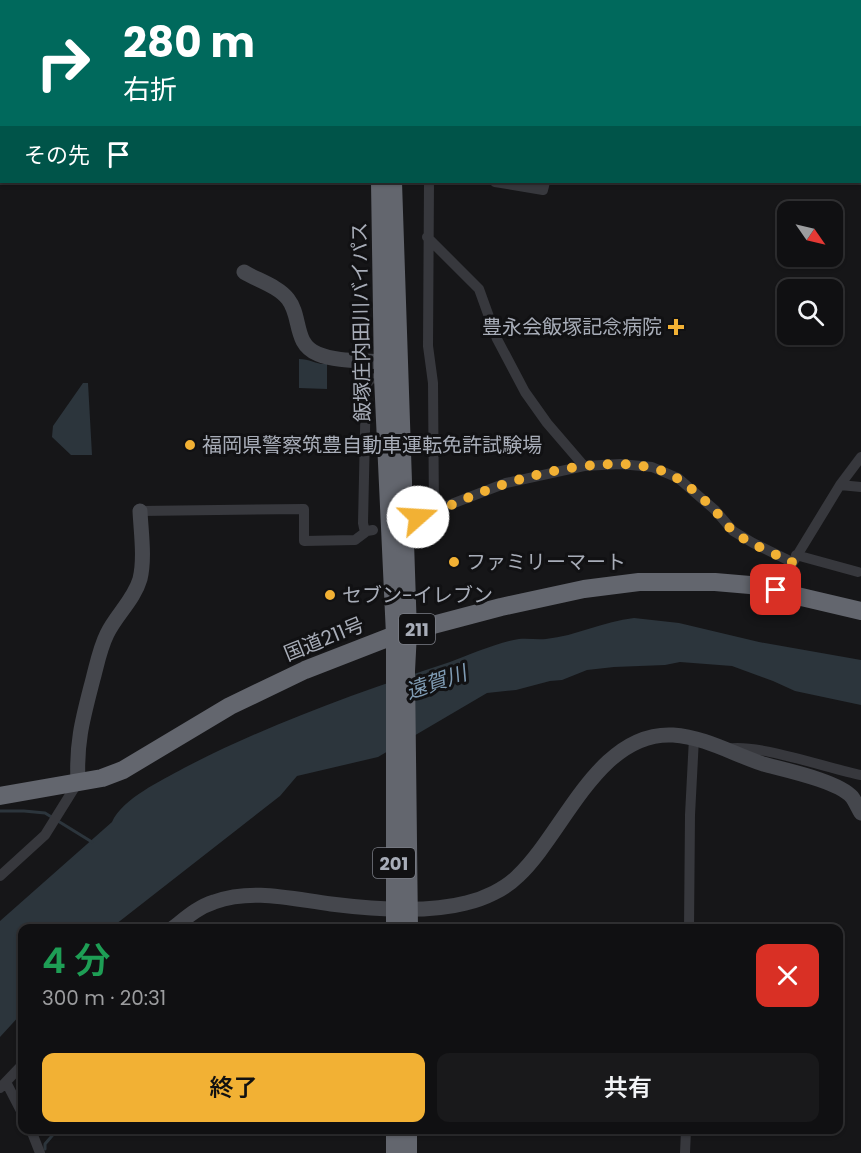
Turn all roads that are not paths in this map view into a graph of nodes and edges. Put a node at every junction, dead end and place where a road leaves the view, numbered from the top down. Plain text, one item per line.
1 (380, 183) edge
2 (393, 183) edge
3 (429, 183) edge
4 (501, 183) edge
5 (545, 183) edge
6 (428, 237) junction
7 (243, 272) dead end
8 (383, 369) junction
9 (861, 458) edge
10 (584, 466) junction
11 (840, 485) junction
12 (861, 487) edge
13 (140, 510) joint
14 (434, 513) junction
15 (418, 517) dead end
16 (794, 558) junction
17 (860, 570) edge
18 (776, 590) junction
19 (861, 611) edge
20 (401, 633) junction
21 (694, 738) junction
22 (725, 750) junction
23 (861, 775) edge
24 (78, 782) junction
25 (0, 795) edge
26 (861, 813) edge
27 (0, 876) edge
28 (402, 908) junction
29 (178, 924) edge
30 (396, 924) edge
31 (408, 924) edge
32 (689, 924) edge
33 (18, 1069) edge
34 (3, 1085) edge
35 (18, 1107) edge
36 (33, 1134) edge
37 (395, 1134) edge
38 (408, 1134) edge
39 (686, 1134) edge
40 (40, 1153) edge
41 (396, 1153) edge
42 (408, 1153) edge
43 (685, 1153) edge

1 - 8 highway, 飯塚庄内田川バイパス / 201
2 - 20 highway, 飯塚庄内田川バイパス / 201
3 - 6 street
4 - 5 street
6 - 10 street
6 - 14 street
7 - 8 street
8 - 13 street
8 - 20 highway, 飯塚庄内田川バイパス / 201
9 - 11 street
10 - 14 street
10 - 16 street
11 - 12 street
11 - 16 street
13 - 24 street
14 - 15 street
16 - 17 street
16 - 18 street
18 - 19 highway, 国道211号 / 211
18 - 20 highway, 国道211号 / 211
20 - 24 highway, 国道211号 / 211
20 - 28 highway, 飯塚庄内田川バイパス / 201
21 - 22 street
21 - 28 street
21 - 32 street
22 - 23 street
22 - 26 street
24 - 25 highway, 国道211号 / 211
24 - 27 street
28 - 29 street
28 - 30 highway, 飯塚庄内田川バイパス / 201
28 - 31 highway, 飯塚庄内田川バイパス / 201
33 - 34 street
34 - 35 street
36 - 40 street
37 - 41 highway
38 - 42 highway
39 - 43 street

